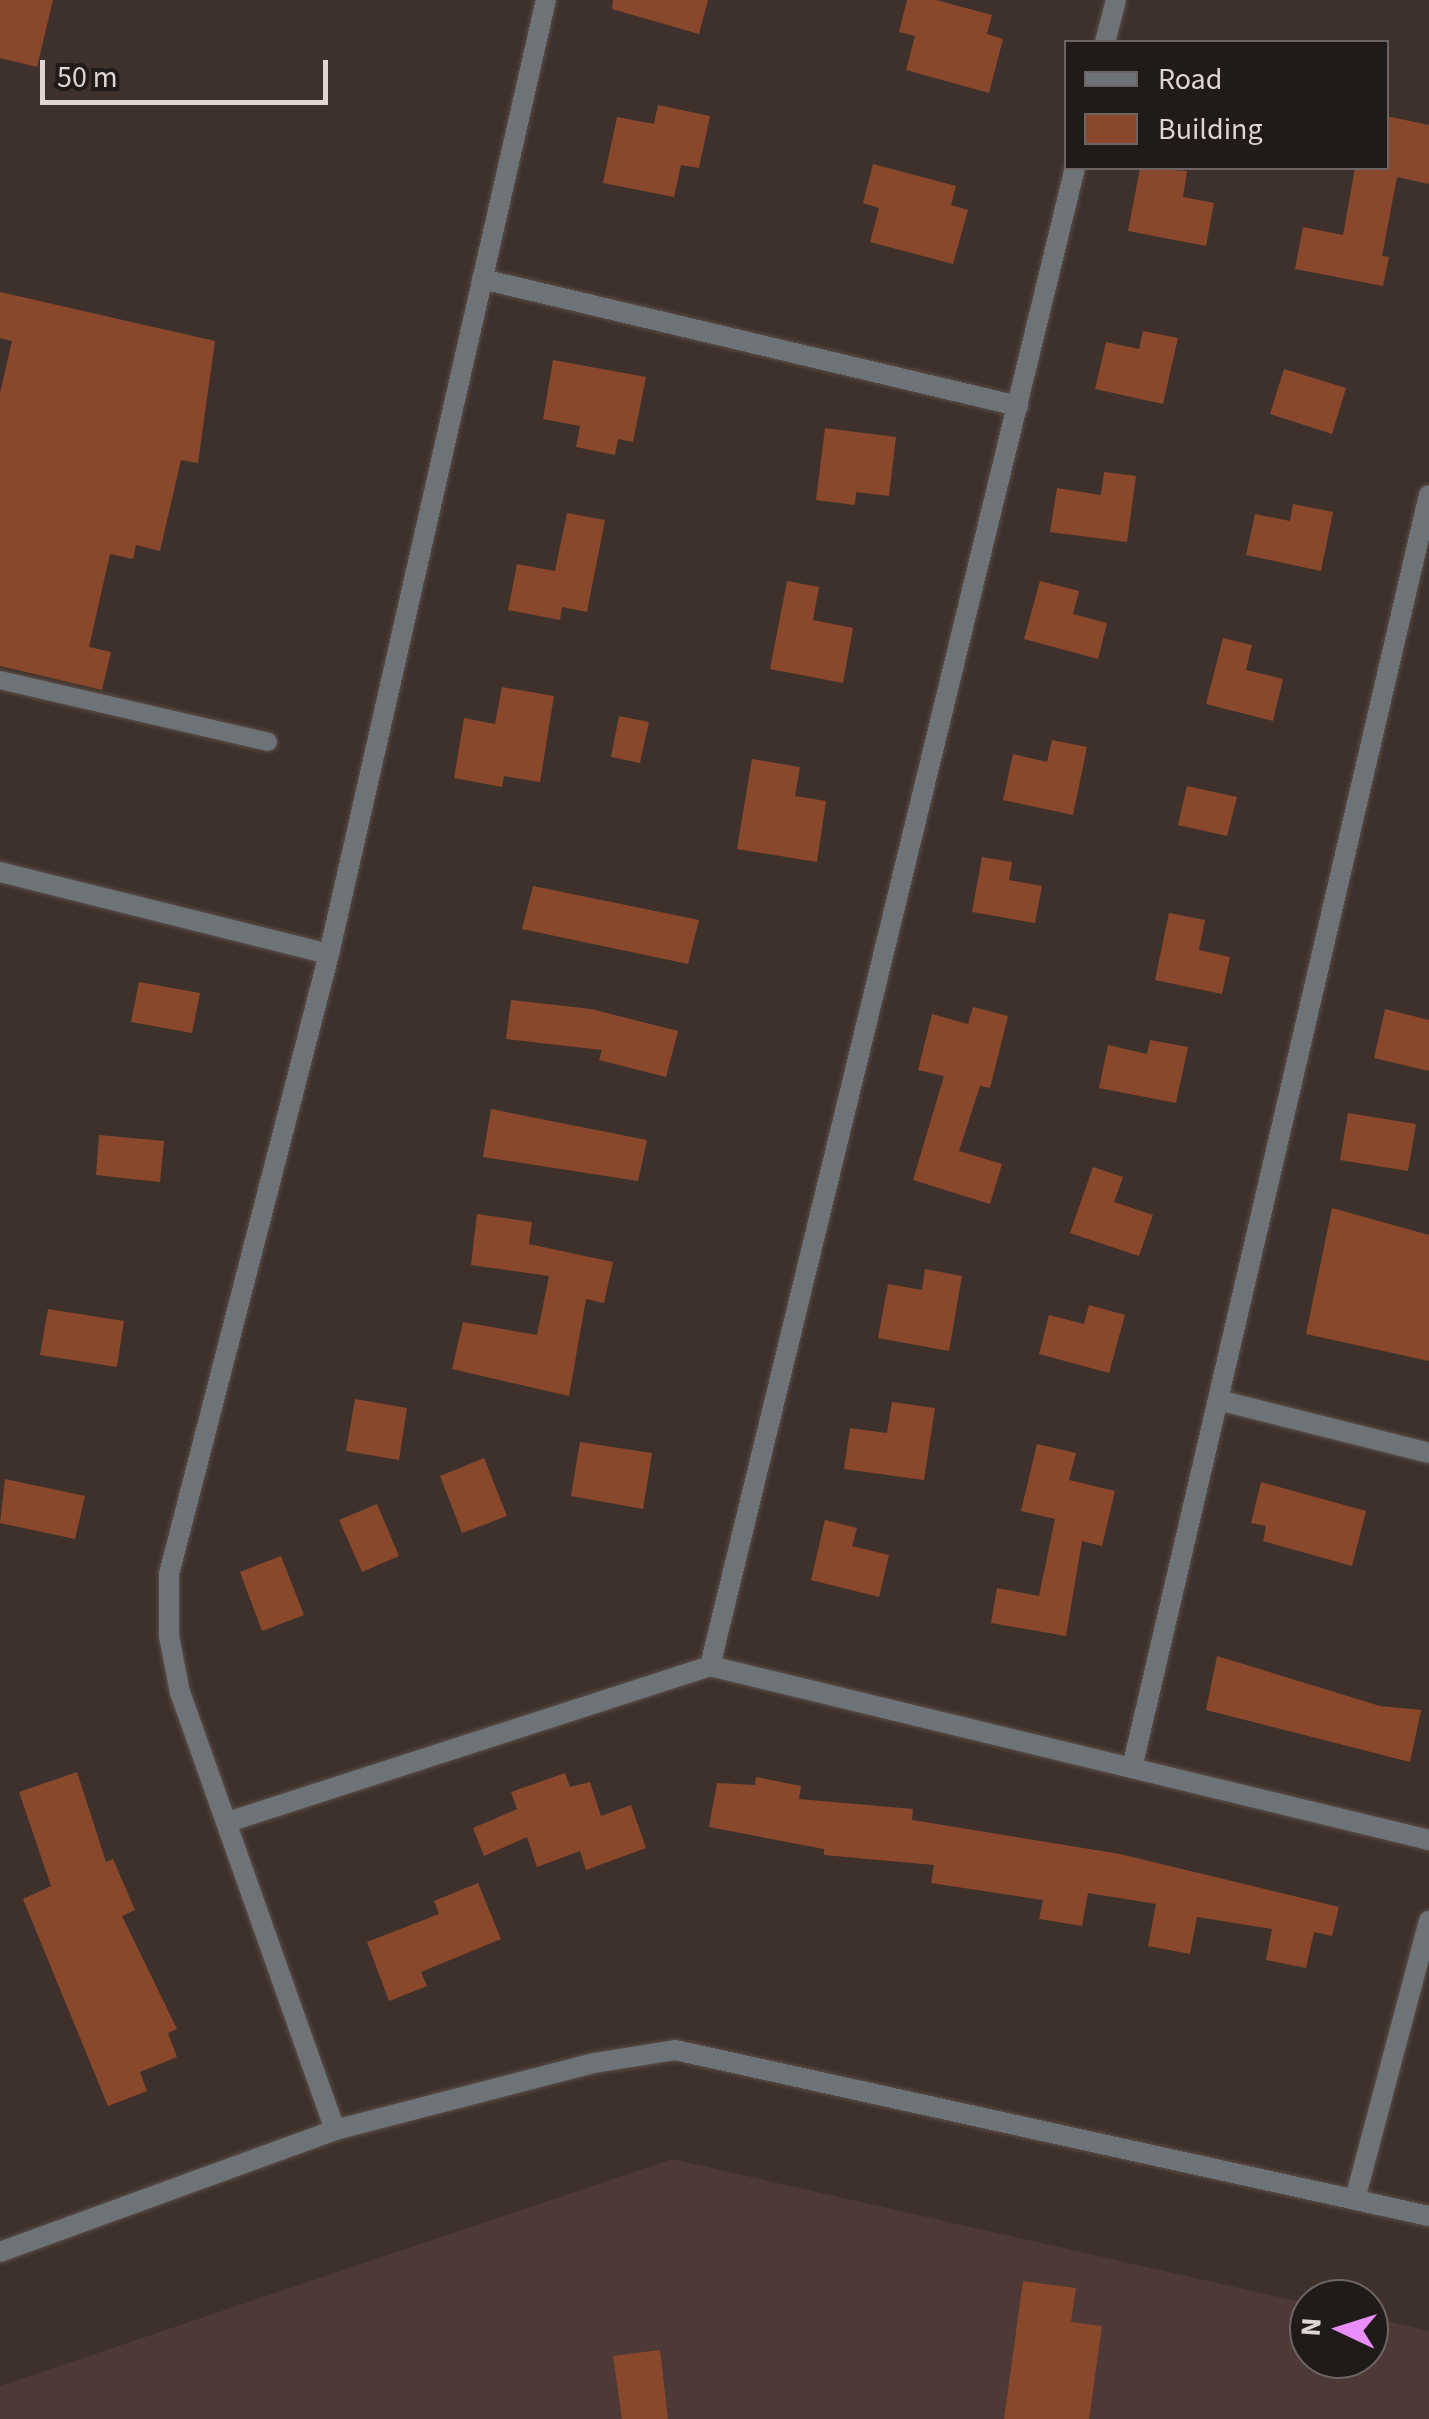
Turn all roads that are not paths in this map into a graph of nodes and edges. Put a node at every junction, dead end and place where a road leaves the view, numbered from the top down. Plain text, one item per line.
1 (546, 0) edge
2 (1116, 0) edge
3 (1106, 40) edge
4 (1075, 170) edge
5 (482, 278) junction
6 (1018, 406) junction
7 (1428, 500) edge
8 (0, 680) edge
9 (268, 742) dead end
10 (0, 872) edge
11 (329, 954) junction
12 (1218, 1400) junction
13 (1429, 1454) edge
14 (710, 1666) junction
15 (1132, 1768) junction
16 (228, 1822) junction
17 (1429, 1840) edge
18 (1429, 1922) edge
19 (334, 2130) junction
20 (1355, 2199) junction
21 (1429, 2216) edge
22 (0, 2252) edge

1 - 5 street
2 - 3 street
4 - 6 street
5 - 6 street
5 - 11 street
6 - 14 street
7 - 12 street
8 - 9 lane
10 - 11 street
11 - 16 street
12 - 13 street
12 - 15 street
14 - 15 street
14 - 16 street
15 - 17 street
16 - 19 street
18 - 20 street
19 - 20 street
19 - 22 street
20 - 21 street

